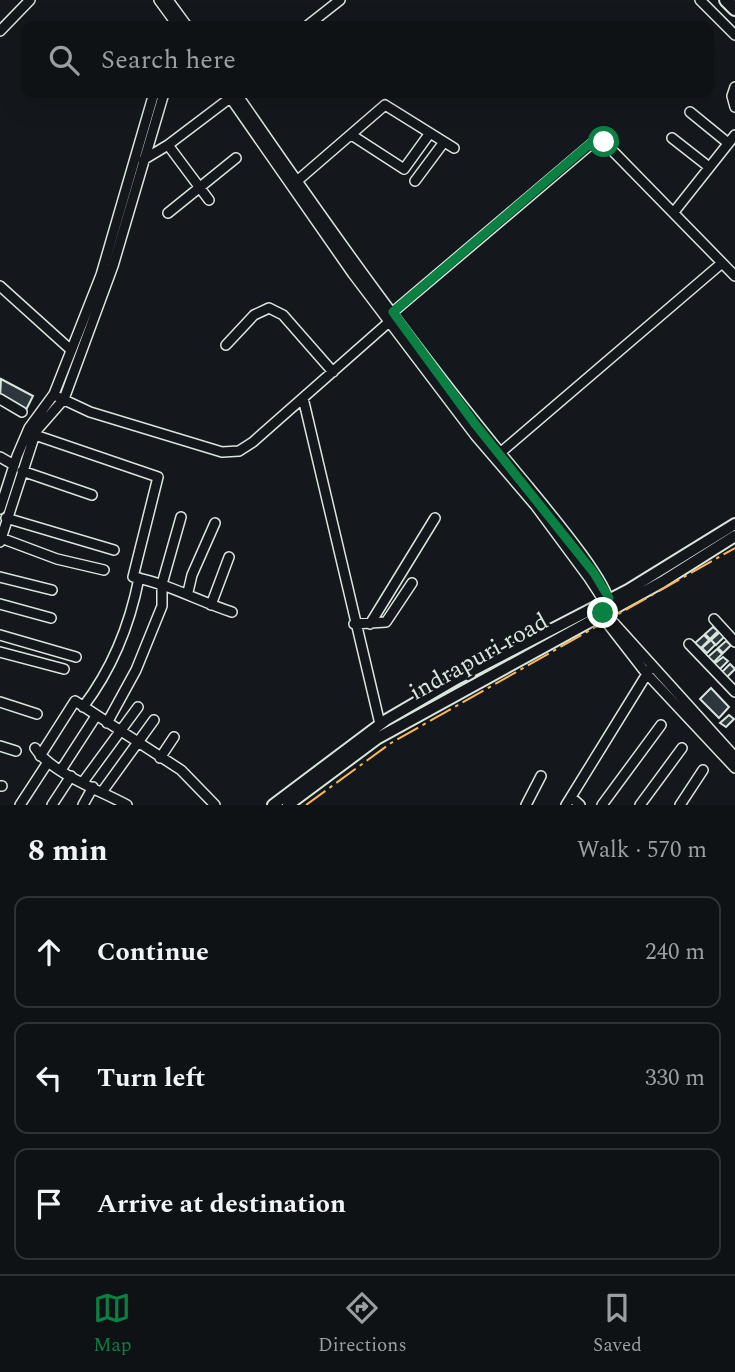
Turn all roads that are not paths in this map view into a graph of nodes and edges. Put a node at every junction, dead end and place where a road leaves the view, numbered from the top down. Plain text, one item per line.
1 (30, 0) edge
2 (159, 0) edge
3 (168, 0) edge
4 (340, 0) edge
5 (701, 0) edge
6 (726, 0) edge
7 (735, 9) edge
8 (173, 21) edge
9 (183, 21) edge
10 (313, 21) edge
11 (0, 31) edge
12 (735, 35) edge
13 (735, 87) edge
14 (152, 98) edge
15 (163, 98) edge
16 (227, 98) edge
17 (235, 98) edge
18 (235, 98) edge
19 (735, 107) edge
20 (690, 113) dead end
21 (430, 133) junction
22 (735, 135) edge
23 (353, 136) junction
24 (671, 138) dead end
25 (444, 142) junction
26 (728, 143) junction
27 (168, 145) junction
28 (454, 148) dead end
29 (236, 158) dead end
30 (145, 159) junction
31 (132, 166) junction
32 (709, 167) junction
33 (297, 181) junction
34 (415, 181) dead end
35 (199, 188) junction
36 (209, 200) dead end
37 (674, 212) junction
38 (168, 214) dead end
39 (328, 232) junction
40 (722, 263) junction
41 (735, 276) edge
42 (0, 286) edge
43 (391, 317) junction
44 (226, 345) dead end
45 (71, 350) junction
46 (332, 372) junction
47 (54, 394) junction
48 (303, 398) junction
49 (0, 399) edge
50 (64, 400) junction
51 (22, 412) dead end
52 (35, 435) junction
53 (500, 453) junction
54 (0, 457) edge
55 (14, 464) junction
56 (22, 471) junction
57 (92, 495) dead end
58 (0, 509) edge
59 (181, 517) dead end
60 (6, 518) junction
61 (435, 518) dead end
62 (215, 523) dead end
63 (735, 524) edge
64 (735, 536) edge
65 (1, 540) edge
66 (114, 550) dead end
67 (229, 557) dead end
68 (104, 570) dead end
69 (0, 577) edge
70 (139, 578) junction
71 (412, 583) dead end
72 (162, 584) junction
73 (52, 590) dead end
74 (188, 592) junction
75 (0, 604) edge
76 (211, 605) junction
77 (606, 606) junction
78 (232, 612) dead end
79 (51, 618) dead end
80 (714, 620) dead end
81 (354, 624) junction
82 (370, 624) junction
83 (0, 635) edge
84 (735, 642) edge
85 (690, 644) dead end
86 (0, 652) edge
87 (76, 657) dead end
88 (64, 669) dead end
89 (649, 670) junction
90 (735, 692) edge
91 (0, 702) edge
92 (83, 707) junction
93 (138, 707) dead end
94 (37, 714) dead end
95 (96, 716) junction
96 (154, 720) dead end
97 (107, 723) junction
98 (380, 724) junction
99 (661, 725) dead end
100 (119, 731) junction
101 (174, 737) dead end
102 (138, 744) junction
103 (0, 746) edge
104 (682, 748) dead end
105 (16, 751) dead end
106 (41, 755) junction
107 (735, 757) edge
108 (160, 758) junction
109 (735, 768) edge
110 (61, 770) junction
111 (703, 770) dead end
112 (71, 776) junction
113 (541, 776) dead end
114 (83, 782) junction
115 (93, 787) junction
116 (102, 792) junction
117 (569, 801) edge
118 (114, 802) edge
119 (20, 805) edge
120 (52, 805) edge
121 (83, 805) edge
122 (127, 805) edge
123 (215, 805) edge
124 (273, 805) edge
125 (288, 805) edge
126 (526, 805) edge
127 (580, 805) edge
128 (602, 805) edge
129 (640, 805) edge
130 (680, 805) edge

1 - 11 street
2 - 8 street
3 - 9 street
4 - 10 street
5 - 12 street
6 - 7 highway
13 - 19 street
14 - 31 street
15 - 30 street
16 - 27 street
17 - 33 street
18 - 39 street
20 - 26 street
21 - 23 street
21 - 23 street
21 - 25 street
22 - 26 street
23 - 33 street
24 - 32 street
25 - 28 street
25 - 34 street
26 - 32 street
27 - 30 street
27 - 35 street
29 - 35 street
30 - 31 street
30 - 50 street
31 - 45 street
32 - 37 street
33 - 39 street
35 - 36 street
35 - 38 street
37 - 40 street
37 - 43 street
39 - 43 street
40 - 41 street
40 - 53 street
42 - 45 street
43 - 46 street
43 - 53 street
43 - 77 street
44 - 46 street
45 - 47 street
46 - 48 street
47 - 50 street
47 - 55 street
48 - 50 street
48 - 81 street
49 - 51 street
50 - 52 street
52 - 56 street
52 - 70 street
53 - 77 street
54 - 55 street
55 - 58 street
56 - 57 street
56 - 60 street
59 - 72 street
60 - 65 street
60 - 66 street
61 - 82 street
62 - 74 street
63 - 77 main road
64 - 77 main road, indrapuri road
65 - 68 street
67 - 76 street
69 - 73 street
70 - 72 street
70 - 92 street
71 - 82 street
72 - 74 street
72 - 97 street
74 - 76 street
75 - 79 street
76 - 78 street
77 - 89 street
77 - 98 main road, indrapuri road
77 - 125 main road, indrapuri road
80 - 84 street
81 - 82 street
81 - 98 street
83 - 87 street
85 - 90 street
86 - 88 street
89 - 107 street
89 - 109 street
89 - 117 street
91 - 94 street
92 - 95 street
92 - 106 street
93 - 100 street
95 - 97 street
95 - 110 street
96 - 102 street
97 - 100 street
98 - 124 main road, indrapuri road
99 - 128 street
100 - 102 street
100 - 114 street
101 - 108 street
102 - 108 street
102 - 116 street
103 - 105 street
104 - 129 street
106 - 110 street
106 - 119 street
108 - 123 street
110 - 112 street
111 - 130 street
112 - 114 street
112 - 120 street
113 - 126 street
114 - 115 street
115 - 116 street
115 - 121 street
116 - 118 street
117 - 127 street
118 - 122 street

